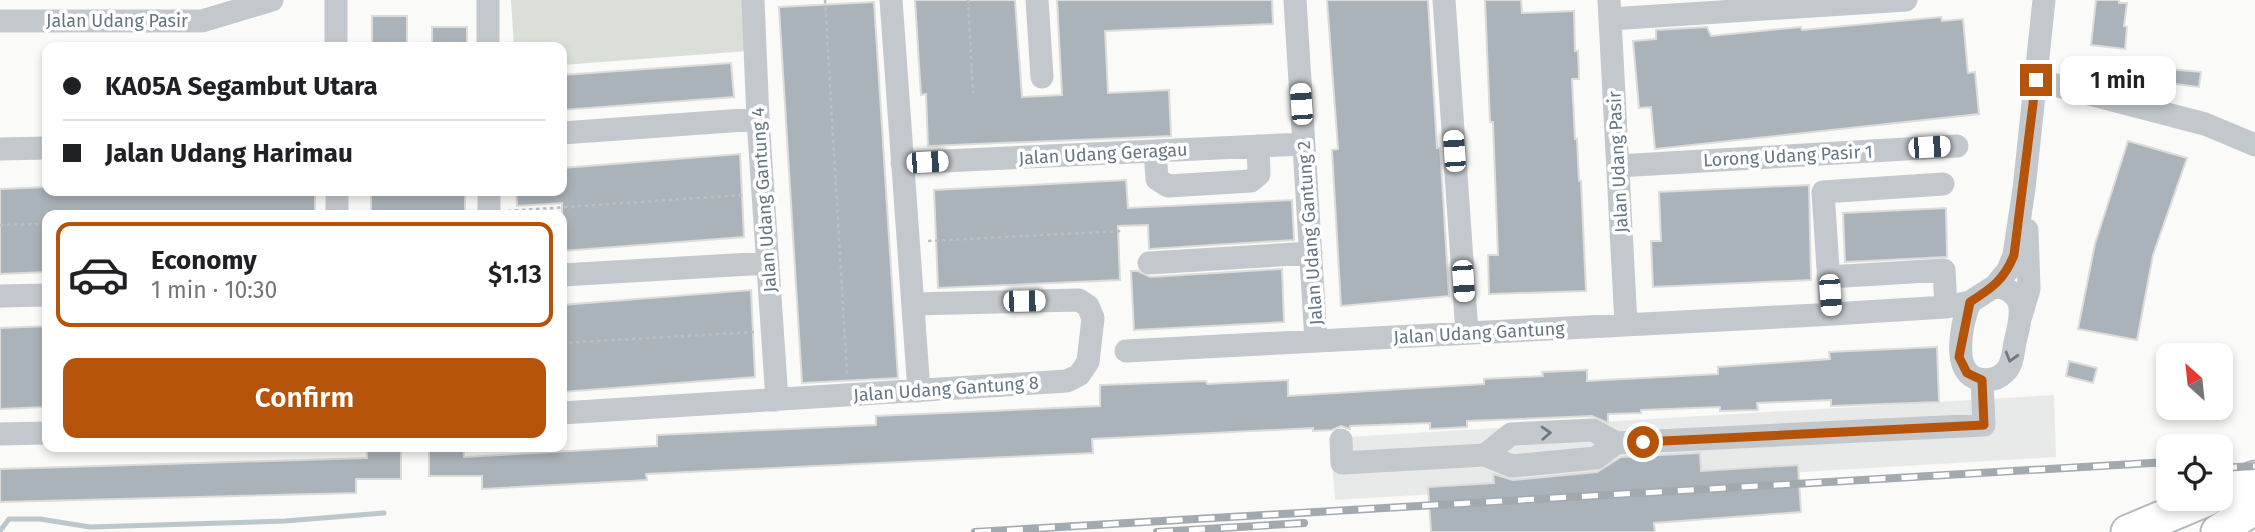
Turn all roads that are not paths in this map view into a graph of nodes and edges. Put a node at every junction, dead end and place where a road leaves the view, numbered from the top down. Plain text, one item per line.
1 (272, 0) edge
2 (335, 0) edge
3 (488, 0) edge
4 (753, 0) edge
5 (891, 0) edge
6 (1037, 0) edge
7 (1294, 0) edge
8 (1444, 0) edge
9 (1906, 0) edge
10 (2044, 0) edge
11 (225, 6) edge
12 (1609, 10) edge
13 (0, 21) edge
14 (336, 42) edge
15 (488, 42) edge
16 (1042, 77) dead end
17 (2036, 80) junction
18 (758, 119) junction
19 (567, 133) edge
20 (1304, 144) junction
21 (2255, 145) edge
22 (1258, 146) junction
23 (1957, 146) dead end
24 (42, 148) edge
25 (0, 149) edge
26 (1155, 151) junction
27 (901, 163) junction
28 (1618, 166) junction
29 (1943, 184) dead end
30 (2024, 189) junction
31 (1311, 253) junction
32 (768, 262) junction
33 (1149, 263) dead end
34 (567, 275) edge
35 (1828, 276) junction
36 (1995, 286) junction
37 (42, 295) edge
38 (0, 296) edge
39 (1970, 302) junction
40 (913, 304) junction
41 (1946, 307) junction
42 (1831, 314) junction
43 (2021, 316) junction
44 (1626, 324) junction
45 (1467, 333) junction
46 (1316, 341) junction
47 (1126, 351) dead end
48 (1982, 380) junction
49 (919, 391) junction
50 (777, 400) junction
51 (567, 413) edge
52 (42, 433) edge
53 (0, 434) edge
54 (1341, 440) dead end
55 (2255, 478) edge
56 (2233, 488) edge
57 (2255, 507) edge
58 (2178, 511) edge
59 (2128, 532) edge
60 (2218, 532) edge

1 - 11 street, Jalan Udang Pasir
2 - 14 street
3 - 15 street
4 - 18 street, Jalan Udang Gantung 4
5 - 27 street
6 - 16 street
7 - 20 street, Jalan Udang Gantung 2
8 - 45 street
9 - 12 street
10 - 17 street
11 - 13 street, Jalan Udang Pasir
12 - 28 street, Jalan Udang Pasir
17 - 21 street
17 - 30 street
18 - 19 street
18 - 32 street, Jalan Udang Gantung 4
20 - 22 street, Jalan Udang Geragau
20 - 31 street, Jalan Udang Gantung 2
22 - 26 street, Jalan Udang Geragau
22 - 26 street
23 - 28 street, Lorong Udang Pasir 1
24 - 25 street
26 - 27 street, Jalan Udang Geragau
27 - 40 street
28 - 44 street, Jalan Udang Pasir
29 - 35 street
30 - 36 street
30 - 43 street
31 - 33 street
31 - 46 street, Jalan Udang Gantung 2
32 - 34 street
32 - 50 street, Jalan Udang Gantung 4
35 - 41 street
35 - 42 street
36 - 39 street
36 - 43 street
37 - 38 street
39 - 41 street, Jalan Udang Gantung
39 - 48 street
40 - 49 street
40 - 49 street, Jalan Udang Gantung 8
41 - 42 street, Jalan Udang Gantung
42 - 44 street, Jalan Udang Gantung
43 -> 48 street
44 - 45 street, Jalan Udang Gantung
45 - 46 street, Jalan Udang Gantung
46 - 47 street, Jalan Udang Gantung
48 - 54 street
49 - 50 street, Jalan Udang Gantung 8
50 - 51 street, Jalan Udang Gantung 8
52 - 53 street
55 - 56 highway
57 - 60 highway
58 - 59 highway

